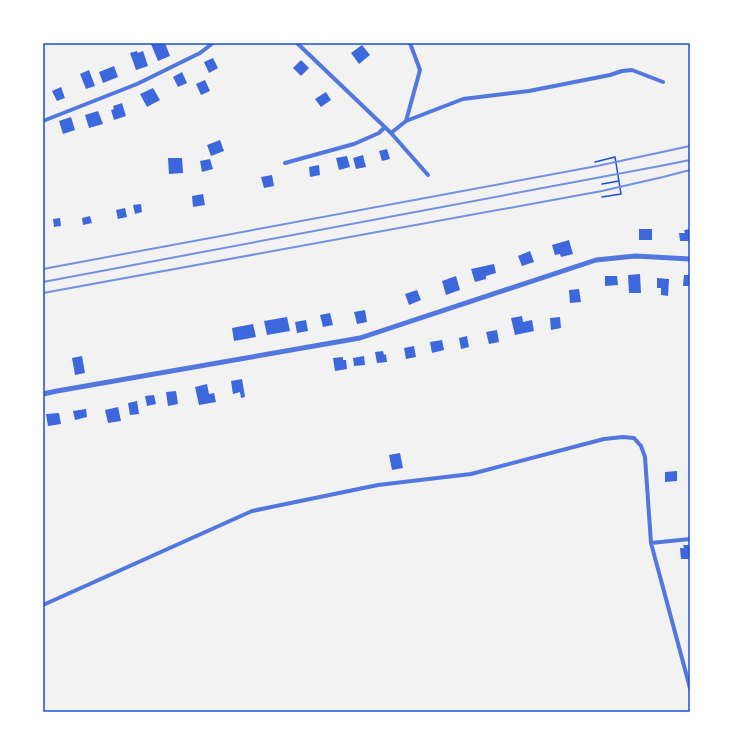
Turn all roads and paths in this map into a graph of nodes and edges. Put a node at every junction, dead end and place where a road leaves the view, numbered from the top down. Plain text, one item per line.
1 (213, 43) edge
2 (297, 43) edge
3 (410, 43) edge
4 (663, 82) dead end
5 (406, 120) junction
6 (43, 121) edge
7 (385, 128) junction
8 (390, 133) junction
9 (595, 162) dead end
10 (285, 163) dead end
11 (428, 175) dead end
12 (619, 180) junction
13 (602, 184) dead end
14 (602, 197) dead end
15 (690, 259) edge
16 (43, 394) edge
17 (690, 539) edge
18 (651, 543) junction
19 (43, 605) edge
20 (690, 688) edge

1 - 6 street
2 - 7 street
3 - 5 street
4 - 5 street
5 - 8 street
7 - 8 street
7 - 10 street
8 - 11 street
9 - 12 path
12 - 13 path
12 - 14 path
15 - 16 street
17 - 18 street
18 - 19 street
18 - 20 street

